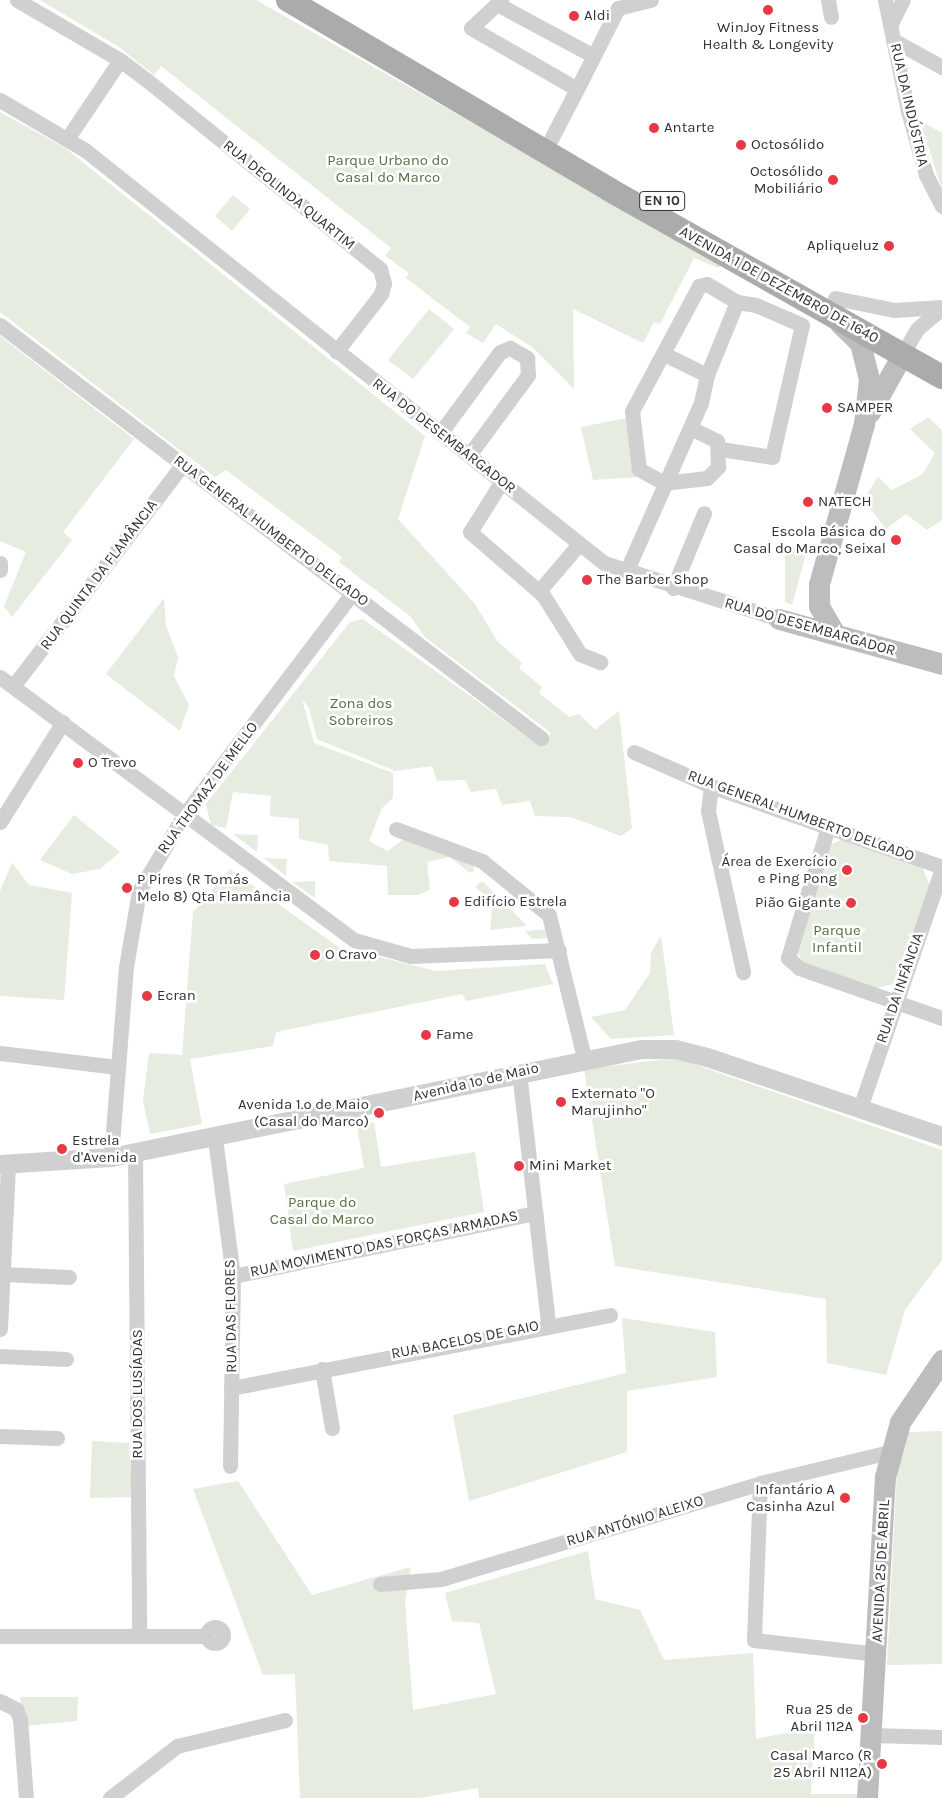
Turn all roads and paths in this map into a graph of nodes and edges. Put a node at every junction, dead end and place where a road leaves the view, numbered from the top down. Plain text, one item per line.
1 (17, 0) edge
2 (288, 0) edge
3 (651, 0) edge
4 (828, 0) edge
5 (885, 0) edge
6 (904, 0) edge
7 (499, 2) edge
8 (831, 18) dead end
9 (890, 25) junction
10 (893, 40) junction
11 (592, 55) junction
12 (120, 60) junction
13 (942, 66) edge
14 (410, 69) junction
15 (577, 89) junction
16 (0, 100) edge
17 (66, 139) junction
18 (550, 139) junction
19 (942, 206) edge
20 (737, 302) junction
21 (830, 305) junction
22 (942, 308) edge
23 (0, 325) edge
24 (906, 348) junction
25 (336, 352) junction
26 (666, 354) junction
27 (942, 359) edge
28 (707, 375) junction
29 (942, 377) edge
30 (864, 424) junction
31 (690, 428) junction
32 (441, 432) junction
33 (720, 449) junction
34 (469, 455) junction
35 (183, 464) junction
36 (502, 481) junction
37 (664, 483) junction
38 (704, 513) dead end
39 (579, 544) junction
40 (0, 563) edge
41 (0, 570) edge
42 (626, 572) junction
43 (819, 584) junction
44 (673, 588) junction
45 (539, 591) junction
46 (352, 594) junction
47 (779, 619) junction
48 (835, 634) junction
49 (600, 662) dead end
50 (942, 664) edge
51 (0, 677) edge
52 (14, 685) junction
53 (63, 722) junction
54 (541, 738) dead end
55 (634, 752) dead end
56 (710, 786) junction
57 (184, 815) junction
58 (0, 822) edge
59 (828, 826) junction
60 (396, 829) dead end
61 (942, 868) edge
62 (559, 950) junction
63 (743, 972) dead end
64 (895, 1002) junction
65 (942, 1018) edge
66 (0, 1053) edge
67 (584, 1058) junction
68 (117, 1067) junction
69 (519, 1072) junction
70 (860, 1108) junction
71 (942, 1136) edge
72 (215, 1138) junction
73 (135, 1152) junction
74 (111, 1157) junction
75 (4, 1164) edge
76 (535, 1213) junction
77 (2, 1274) junction
78 (233, 1276) junction
79 (69, 1277) dead end
80 (610, 1315) dead end
81 (548, 1324) junction
82 (0, 1329) edge
83 (0, 1356) edge
84 (66, 1359) dead end
85 (942, 1360) edge
86 (322, 1369) junction
87 (232, 1388) junction
88 (332, 1428) dead end
89 (0, 1436) edge
90 (57, 1438) dead end
91 (889, 1452) junction
92 (230, 1466) dead end
93 (760, 1483) junction
94 (380, 1584) dead end
95 (0, 1636) edge
96 (139, 1636) junction
97 (206, 1636) dead end
98 (877, 1654) junction
99 (0, 1701) edge
100 (285, 1720) dead end
101 (872, 1735) junction
102 (942, 1737) edge
103 (26, 1798) edge
104 (110, 1798) edge
105 (867, 1798) edge

1 - 12 street, RUA DEOLINDA QUARTIM
2 - 14 main road, AVENIDA 1 DE DEZEMBRO DE 1640 / EN 10
3 - 11 street
4 - 8 street
5 - 9 street, RUA DA INDÚSTRIA
6 - 9 street
7 - 11 street
7 - 15 street
9 - 10 street, RUA DA INDÚSTRIA
10 - 13 street
10 - 19 street, RUA DA INDÚSTRIA
11 - 15 street
12 - 17 street
12 - 25 street, RUA DEOLINDA QUARTIM
14 - 18 main road, AVENIDA 1 DE DEZEMBRO DE 1640 / EN 10
14 - 21 main road, AVENIDA 1 DE DEZEMBRO DE 1640 / EN 10
15 - 18 street
16 - 17 street, RUA DO DESEMBARGADOR
17 - 25 street, RUA DO DESEMBARGADOR
18 - 21 main road, AVENIDA 1 DE DEZEMBRO DE 1640 / EN 10
20 - 26 street
20 - 28 street
20 - 33 street
21 - 22 street
21 - 24 main road, AVENIDA 1 DE DEZEMBRO DE 1640 / EN 10
21 - 30 main road
22 - 24 street
23 - 35 street, RUA GENERAL HUMBERTO DELGADO
24 - 27 main road, AVENIDA 1 DE DEZEMBRO DE 1640 / EN 10
24 - 29 main road, AVENIDA 1 DE DEZEMBRO DE 1640 / EN 10
24 - 30 main road
25 - 32 street, RUA DO DESEMBARGADOR
26 - 28 street
26 - 37 street
28 - 31 street
30 - 43 main road
31 - 33 street
31 - 37 street
32 - 34 street, RUA DO DESEMBARGADOR
32 - 34 street
33 - 37 street
34 - 36 street, RUA DO DESEMBARGADOR
35 - 46 street, RUA GENERAL HUMBERTO DELGADO
35 - 52 street, RUA QUINTA DA FLAMÂNCIA
36 - 39 street, RUA DO DESEMBARGADOR
36 - 45 street
37 - 42 street
38 - 44 street
39 - 42 street, RUA DO DESEMBARGADOR
39 - 45 street
40 - 41 street
42 - 44 street, RUA DO DESEMBARGADOR
43 - 47 main road
43 - 48 main road
44 - 47 street, RUA DO DESEMBARGADOR
45 - 49 street
46 - 54 street, RUA GENERAL HUMBERTO DELGADO
46 - 57 street, RUA THOMAZ DE MELLO
47 - 48 main road, RUA DO DESEMBARGADOR
48 - 50 main road, RUA DO DESEMBARGADOR
51 - 52 street
52 - 53 street
53 - 57 street
53 - 58 street
55 - 56 street, RUA GENERAL HUMBERTO DELGADO
56 - 59 street, RUA GENERAL HUMBERTO DELGADO
56 - 63 street
57 - 62 street
57 - 68 street, RUA THOMAZ DE MELLO
59 - 61 street, RUA GENERAL HUMBERTO DELGADO
59 - 64 street
60 - 62 street
61 - 64 street, RUA DA INFÂNCIA
62 - 67 street
64 - 65 street
64 - 70 street, RUA DA INFÂNCIA
66 - 68 street
67 - 69 street, Avenida 1º de Maio
67 - 70 street, Avenida 1º de Maio
68 - 74 street, RUA THOMAZ DE MELLO
69 - 72 street, Avenida 1º de Maio
69 - 76 street
70 - 71 street, Avenida 1º de Maio
72 - 73 street, Avenida 1º de Maio
72 - 78 street, RUA DAS FLORES
73 - 74 street, Avenida 1º de Maio
73 - 96 street, RUA DOS LUSÍADAS
74 - 75 street, Avenida 1º de Maio
75 - 77 street
76 - 78 street, RUA MOVIMENTO DAS FORÇAS ARMADAS
76 - 81 street
77 - 79 street
77 - 82 street
78 - 87 street, RUA DAS FLORES
80 - 81 street, RUA BACELOS DE GAIO
81 - 86 street, RUA BACELOS DE GAIO
83 - 84 street
85 - 91 main road, AVENIDA 25 DE ABRIL
86 - 87 street, RUA BACELOS DE GAIO
86 - 88 street
87 - 92 street, RUA DAS FLORES
89 - 90 street
91 - 93 street, RUA ANTÓNIO ALEIXO
91 - 98 main road, AVENIDA 25 DE ABRIL
93 - 94 street, RUA ANTÓNIO ALEIXO
93 - 98 street
95 - 96 street
96 - 97 street
98 - 101 main road, AVENIDA 25 DE ABRIL
99 - 103 street
100 - 104 street
101 - 102 street
101 - 105 main road, AVENIDA 25 DE ABRIL

